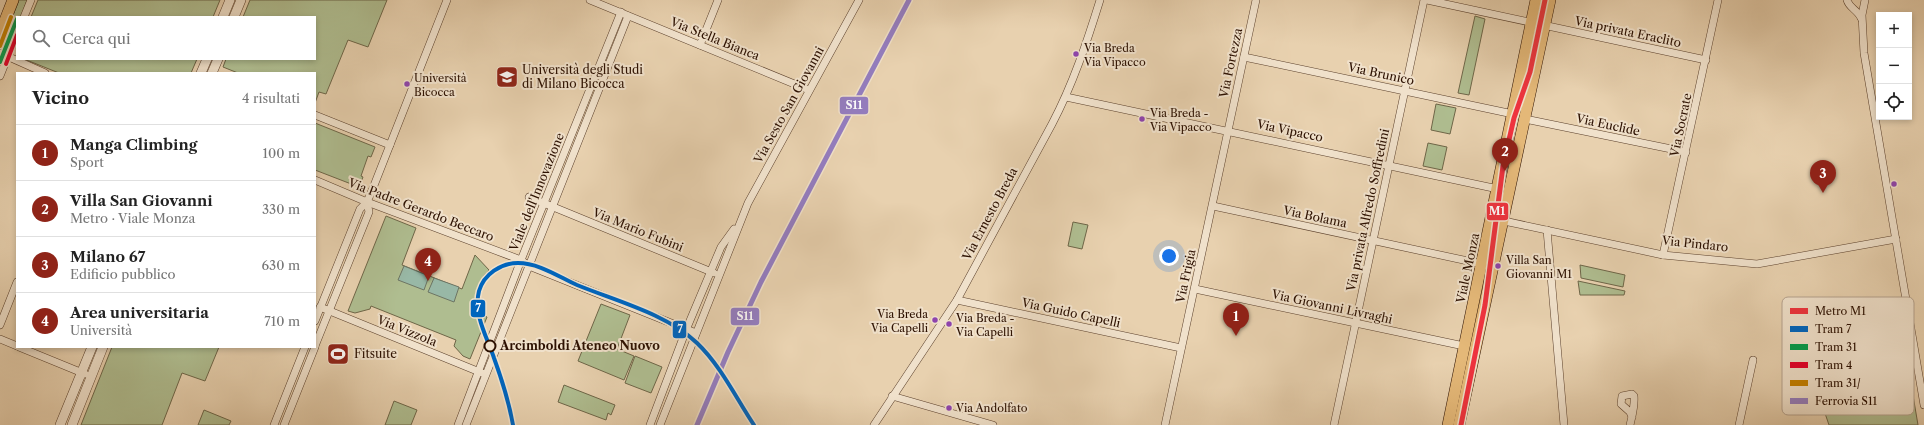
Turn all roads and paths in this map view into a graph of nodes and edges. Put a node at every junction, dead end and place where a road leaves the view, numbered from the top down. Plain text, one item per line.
1 (13, 0) edge
2 (31, 0) edge
3 (230, 0) edge
4 (241, 0) edge
5 (447, 0) edge
6 (590, 0) edge
7 (718, 0) edge
8 (859, 0) edge
9 (1100, 0) edge
10 (1256, 0) edge
11 (1426, 0) edge
12 (1536, 0) edge
13 (1550, 0) edge
14 (1718, 0) edge
15 (1865, 2) edge
16 (1849, 3) edge
17 (621, 12) junction
18 (24, 16) edge
19 (223, 16) edge
20 (234, 16) edge
21 (628, 16) junction
22 (1862, 20) junction
23 (1532, 22) junction
24 (1545, 25) junction
25 (0, 33) edge
26 (16, 36) edge
27 (700, 45) junction
28 (0, 54) edge
29 (7, 57) junction
30 (1244, 57) junction
31 (206, 60) edge
32 (218, 60) edge
33 (1706, 60) junction
34 (202, 71) edge
35 (43, 72) edge
36 (213, 72) edge
37 (0, 76) edge
38 (809, 90) junction
39 (1404, 90) junction
40 (1066, 97) junction
41 (1514, 114) junction
42 (316, 115) edge
43 (1525, 119) junction
44 (1229, 131) junction
45 (390, 145) junction
46 (1686, 152) junction
47 (1388, 166) junction
48 (316, 180) edge
49 (1498, 189) junction
50 (1509, 192) junction
51 (529, 197) dead end
52 (367, 202) junction
53 (544, 203) junction
54 (552, 206) junction
55 (1213, 206) junction
56 (1492, 218) junction
57 (740, 221) junction
58 (1504, 221) junction
59 (1547, 230) junction
60 (1896, 239) junction
61 (1373, 241) junction
62 (1663, 254) junction
63 (521, 260) junction
64 (1482, 264) junction
65 (529, 266) junction
66 (711, 271) junction
67 (715, 283) junction
68 (16, 285) edge
69 (1195, 289) junction
70 (1906, 297) edge
71 (957, 300) junction
72 (320, 307) junction
73 (329, 311) junction
74 (316, 318) edge
75 (1356, 323) junction
76 (0, 325) edge
77 (686, 330) junction
78 (696, 333) junction
79 (0, 339) edge
80 (316, 344) edge
81 (16, 346) edge
82 (1464, 346) junction
83 (1914, 346) edge
84 (21, 348) edge
85 (92, 348) edge
86 (103, 348) edge
87 (305, 348) edge
88 (315, 348) edge
89 (1181, 348) junction
90 (1753, 360) dead end
91 (81, 372) junction
92 (482, 374) junction
93 (91, 376) junction
94 (892, 396) junction
95 (1924, 405) edge
96 (1632, 417) dead end
97 (60, 425) edge
98 (72, 425) edge
99 (274, 425) edge
100 (284, 425) edge
101 (458, 425) edge
102 (466, 425) edge
103 (650, 425) edge
104 (660, 425) edge
105 (874, 425) edge
106 (993, 425) edge
107 (1165, 425) edge
108 (1334, 425) edge
109 (1448, 425) edge
110 (1459, 425) edge
111 (1564, 425) edge
112 (1630, 425) edge
113 (1739, 425) edge

1 - 25 main road
2 - 18 street
3 - 19 street
4 - 20 street
5 - 45 street
6 - 17 street, Via Stella Bianca
7 - 27 street
8 - 38 street, Via Sesto San Giovanni
9 - 40 street, Via Ernesto Breda
10 - 30 street, Via Fortezza
11 - 23 street
11 - 39 street, Via privata Alfredo Soffredini
12 - 23 main road, Viale Monza
13 - 24 main road, Viale Monza
14 - 33 street, Via Socrate
15 - 16 street
15 - 22 street
16 - 22 street
17 - 21 street, Via Stella Bianca
17 - 53 street, Viale dell'Innovazione
21 - 27 street, Via Stella Bianca
21 - 54 street, Viale dell'Innovazione
22 - 60 street
23 - 24 street
23 - 41 main road, Viale Monza
24 - 33 street, Via privata Eraclito
24 - 43 main road, Viale Monza
26 - 29 street
27 - 38 street, Via Stella Bianca
28 - 29 street
29 - 35 street
29 - 37 street
30 - 39 street, Via Brunico
30 - 44 street, Via Fortezza
31 - 34 street
32 - 36 street
33 - 46 street, Via Socrate
38 - 57 street, Via Sesto San Giovanni
39 - 41 street, Via Brunico
39 - 47 street, Via privata Alfredo Soffredini
40 - 44 street, Via Vipacco
40 - 71 street, Via Ernesto Breda
41 - 49 main road, Viale Monza
42 - 45 street
43 - 46 street, Via Euclide
43 - 50 main road, Viale Monza
44 - 47 street, Via Vipacco
44 - 55 street, Via Frigia
45 - 52 street
46 - 62 street, Via Socrate
47 - 49 street, Via Vipacco
47 - 61 street, Via privata Alfredo Soffredini
48 - 52 street, Via Padre Gerardo Beccaro
49 - 50 main road, Via Vipacco
49 - 56 main road, Viale Monza
50 - 58 main road, Viale Monza
51 - 53 street, Via Mario Fubini
52 - 63 street, Via Padre Gerardo Beccaro
52 - 72 street
52 - 73 street
53 - 54 street, Via Mario Fubini
53 - 63 street, Viale dell'Innovazione
54 - 65 street, Viale dell'Innovazione
54 - 66 street, Via Mario Fubini
55 - 61 street, Via Bolama
55 - 69 street, Via Frigia
56 - 58 main road, Via Pindaro
56 - 64 main road, Viale Monza
57 - 66 street, Via Sesto San Giovanni
57 - 67 street, Via Sesto San Giovanni
58 - 59 street, Via Pindaro
58 - 110 main road, Viale Monza
59 - 62 street, Via Pindaro
59 - 111 street
60 - 62 street, Via Pindaro
60 - 70 street
61 - 64 street, Via Bolama
61 - 75 street, Via privata Alfredo Soffredini
63 - 65 street, Via Padre Gerardo Beccaro
63 - 92 street, Viale dell'Innovazione
64 - 82 main road, Viale Monza
65 - 77 street, Via Padre Gerardo Beccaro
65 - 92 street, Viale dell'Innovazione
66 - 67 street
66 - 77 street, Via Sesto San Giovanni
67 - 78 street, Via Sesto San Giovanni
68 - 76 street
69 - 75 street, Via Giovanni Livraghi
69 - 89 street, Via Frigia
71 - 89 street, Via Guido Capelli
71 - 94 street, Via Ernesto Breda
72 - 73 street, Via Vizzola
72 - 74 street
73 - 80 street
73 - 92 street, Via Vizzola
75 - 82 street, Via Giovanni Livraghi
75 - 108 street, Via privata Alfredo Soffredini
77 - 78 street, Via Padre Gerardo Beccaro
77 - 103 street, Via Sesto San Giovanni
78 - 104 street, Via Sesto San Giovanni
79 - 81 street
82 - 109 main road, Viale Monza
83 - 95 street
84 - 91 street
85 - 91 street
86 - 93 street
87 - 99 street
88 - 100 street
89 - 107 street, Via Frigia
90 - 113 street
91 - 93 street
91 - 97 street
92 - 101 street, Viale dell'Innovazione
92 - 102 street, Viale dell'Innovazione
93 - 98 street
94 - 105 street, Via Ernesto Breda
94 - 106 street
96 - 112 street

